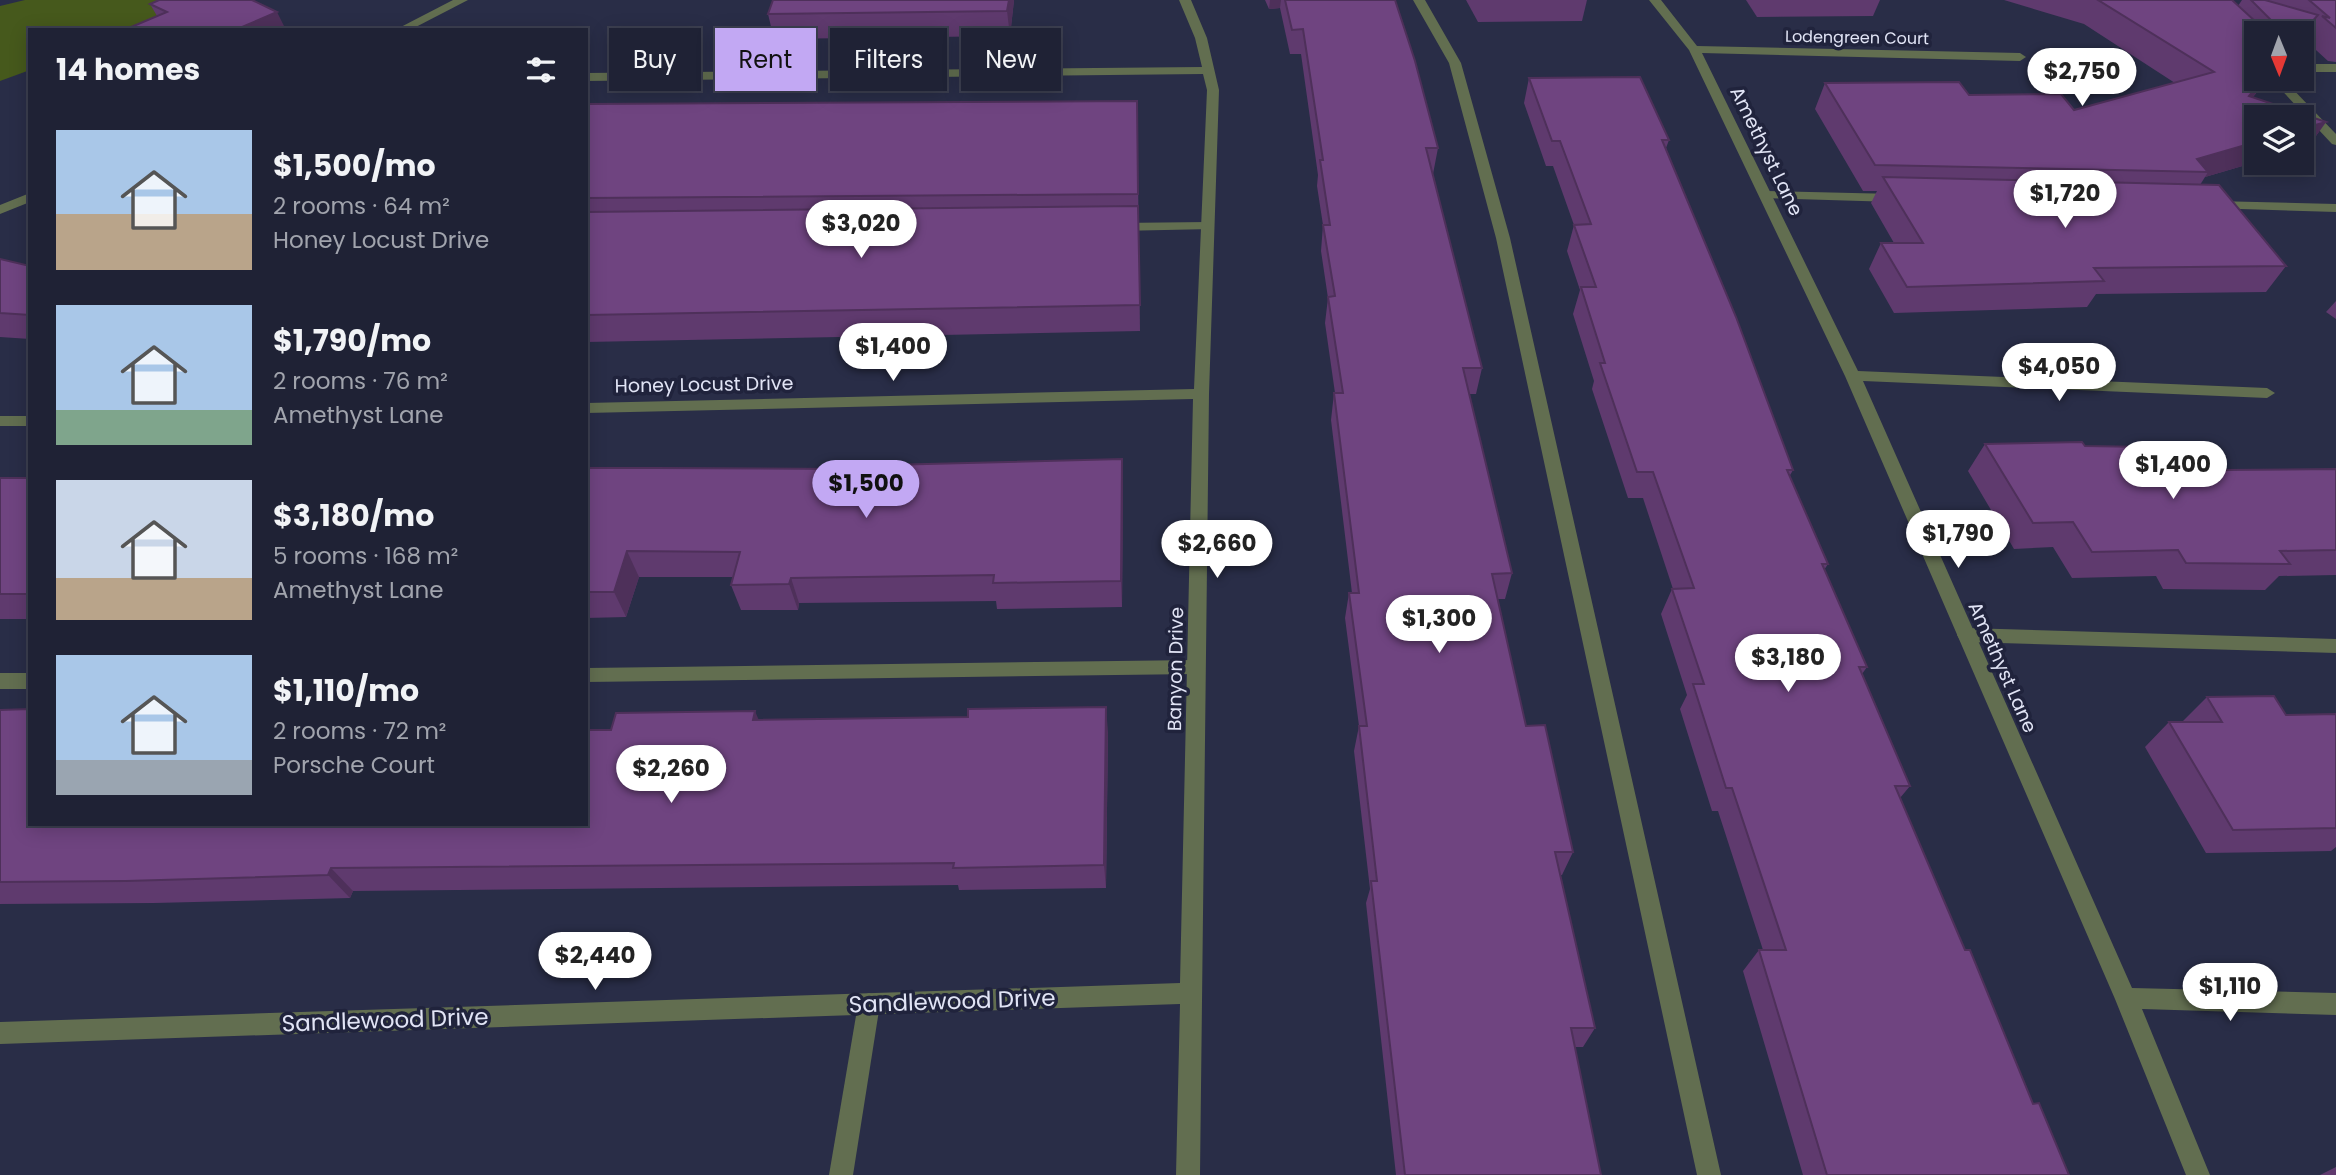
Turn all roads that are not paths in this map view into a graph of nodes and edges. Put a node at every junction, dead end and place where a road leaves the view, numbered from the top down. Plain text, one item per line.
1 (463, 0) edge
2 (1185, 0) edge
3 (1419, 0) edge
4 (1655, 0) edge
5 (405, 28) edge
6 (1694, 49) junction
7 (2020, 57) dead end
8 (2314, 68) edge
9 (2336, 68) edge
10 (1208, 70) junction
11 (588, 77) edge
12 (2288, 91) edge
13 (2336, 141) edge
14 (1765, 195) junction
15 (28, 198) edge
16 (1904, 198) edge
17 (2197, 205) edge
18 (2336, 208) edge
19 (0, 210) edge
20 (1208, 226) junction
21 (1098, 227) edge
22 (1853, 376) junction
23 (2267, 393) dead end
24 (1201, 394) junction
25 (588, 408) edge
26 (0, 421) edge
27 (28, 421) edge
28 (1966, 635) junction
29 (2336, 646) edge
30 (1196, 667) junction
31 (588, 675) edge
32 (0, 681) edge
33 (28, 681) edge
34 (1191, 993) junction
35 (2126, 998) junction
36 (869, 1004) junction
37 (2336, 1004) edge
38 (0, 1033) edge
39 (841, 1175) edge
40 (1188, 1175) edge
41 (1709, 1175) edge
42 (2198, 1175) edge

1 - 5 street
2 - 10 street, Banyon Drive
3 - 41 street
4 - 6 street, Amethyst Lane
6 - 7 street, Lodengreen Court
6 - 14 street, Amethyst Lane
8 - 9 street
10 - 11 street
10 - 20 street, Banyon Drive
12 - 13 street
14 - 16 street
14 - 22 street, Amethyst Lane
15 - 19 street
17 - 18 street
20 - 21 street
20 - 24 street, Banyon Drive
22 - 23 street
22 - 28 street, Amethyst Lane
24 - 25 street, Honey Locust Drive
24 - 30 street, Banyon Drive
26 - 27 street
28 - 29 street
28 - 35 street, Amethyst Lane
30 - 31 street
30 - 34 street, Banyon Drive
32 - 33 street
34 - 36 street, Sandlewood Drive
34 - 40 street, Banyon Drive
35 - 37 street
35 - 42 street, Amethyst Lane
36 - 38 street, Sandlewood Drive
36 - 39 street

